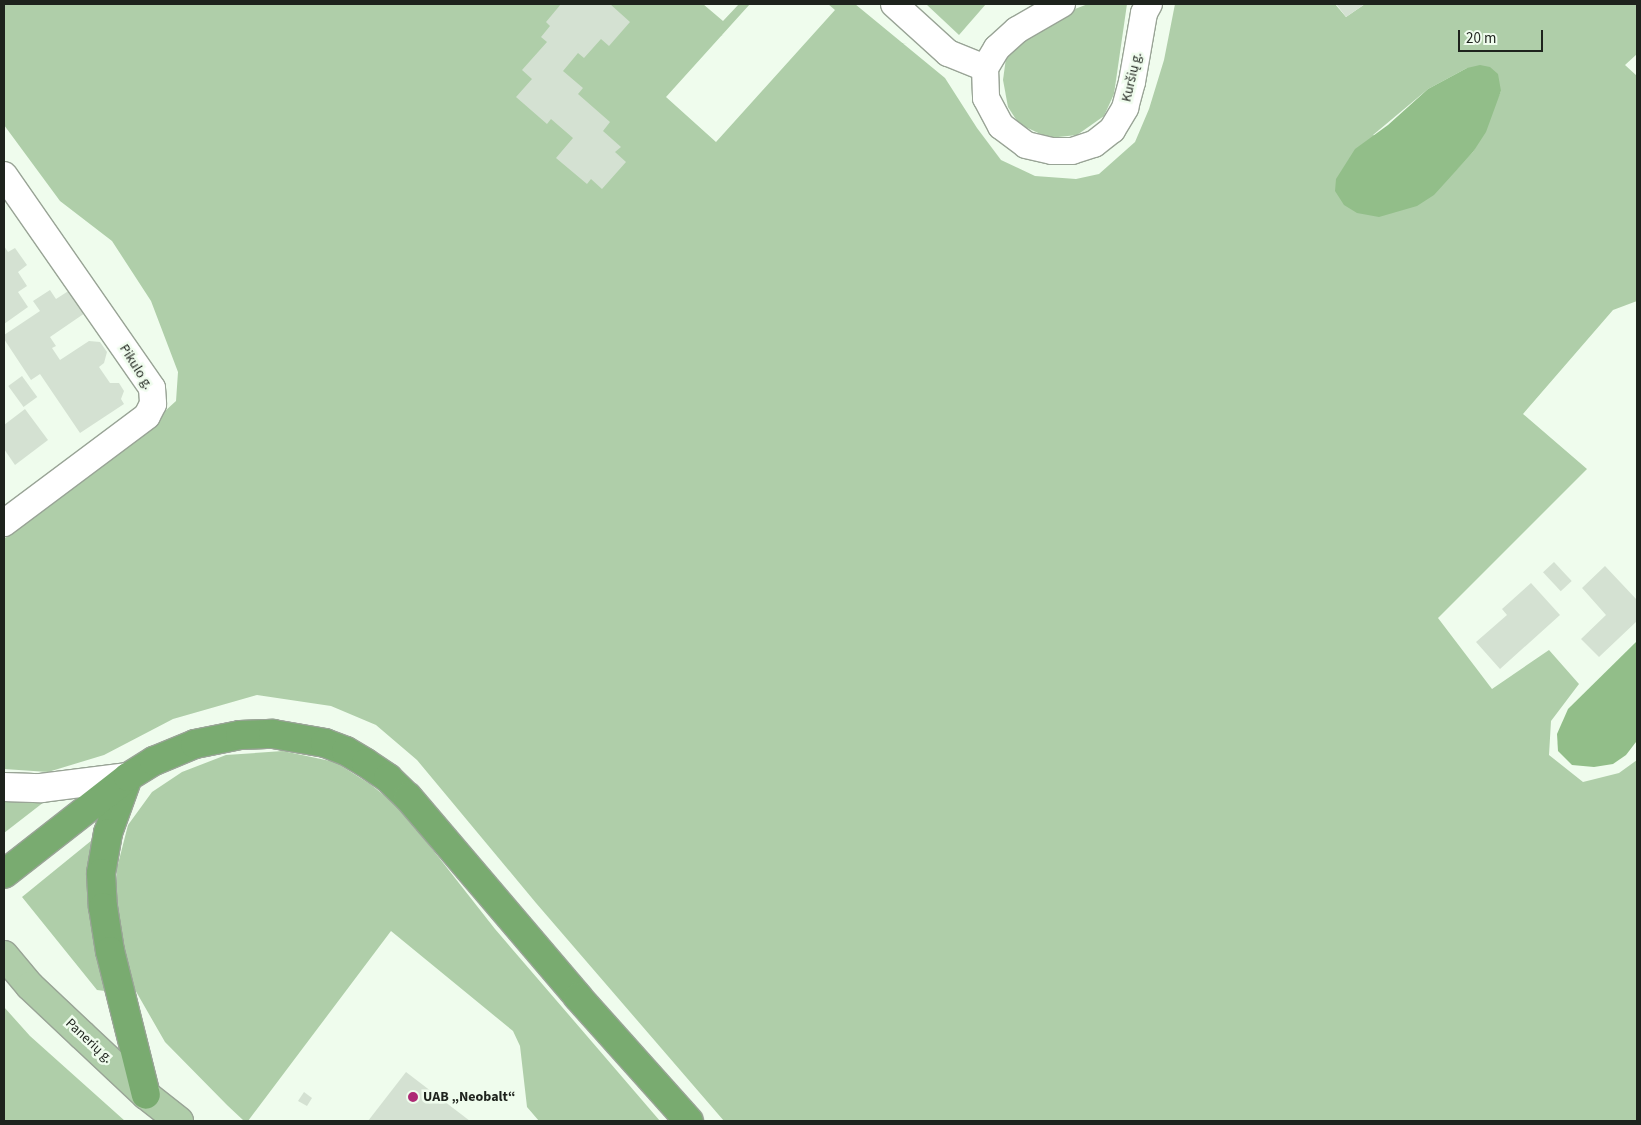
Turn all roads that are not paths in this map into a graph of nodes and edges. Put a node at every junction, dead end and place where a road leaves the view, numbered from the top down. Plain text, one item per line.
1 (894, 4) edge
2 (1062, 4) edge
3 (1149, 4) edge
4 (985, 68) junction
5 (4, 175) edge
6 (4, 523) edge
7 (128, 777) junction
8 (4, 787) edge
9 (4, 874) edge
10 (4, 955) edge
11 (146, 1095) junction
12 (179, 1121) edge
13 (689, 1121) edge

1 - 4 street
2 - 4 street
3 - 4 street, Kuršių g.
5 - 6 street, Pikulo g.
7 - 8 main road
7 - 9 highway
7 - 11 highway
7 - 13 highway
10 - 11 main road, Panerių g.
11 - 12 main road, Panerių g.

